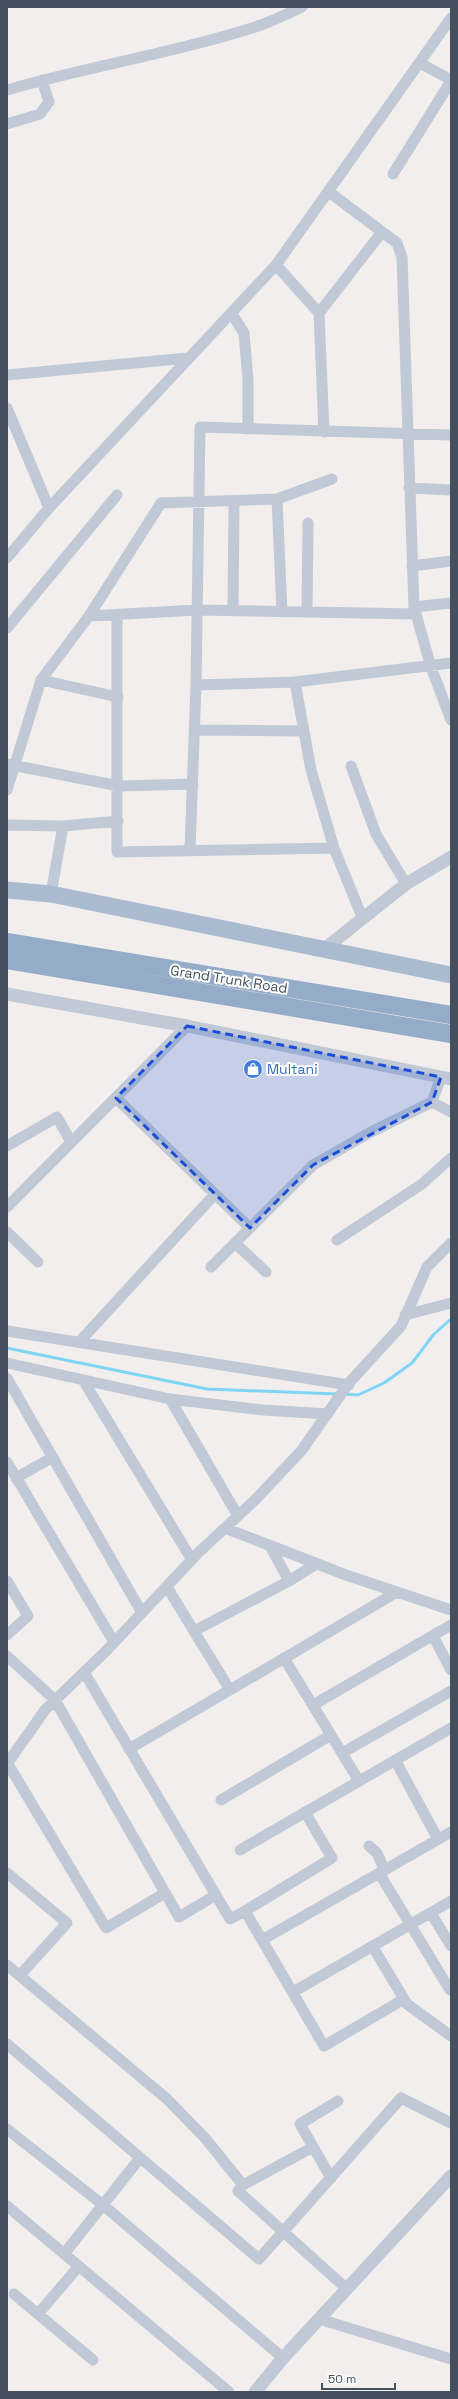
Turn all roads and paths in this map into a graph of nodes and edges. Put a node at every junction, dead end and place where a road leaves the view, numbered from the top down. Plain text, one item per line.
1 (302, 7) edge
2 (451, 18) edge
3 (420, 63) junction
4 (42, 80) junction
5 (451, 81) edge
6 (7, 90) edge
7 (7, 124) edge
8 (393, 174) dead end
9 (329, 192) junction
10 (382, 232) junction
11 (276, 265) junction
12 (319, 313) junction
13 (232, 314) junction
14 (188, 358) junction
15 (7, 374) edge
16 (7, 408) edge
17 (248, 429) junction
18 (324, 432) junction
19 (407, 435) junction
20 (451, 435) edge
21 (332, 479) dead end
22 (409, 488) junction
23 (451, 490) edge
24 (117, 495) dead end
25 (277, 499) junction
26 (234, 501) junction
27 (199, 502) junction
28 (49, 508) junction
29 (308, 523) dead end
30 (7, 558) edge
31 (451, 562) edge
32 (412, 566) junction
33 (451, 603) edge
34 (198, 610) junction
35 (233, 611) junction
36 (415, 611) junction
37 (282, 612) junction
38 (307, 612) junction
39 (117, 615) junction
40 (89, 616) junction
41 (7, 628) edge
42 (451, 663) edge
43 (431, 667) junction
44 (41, 680) junction
45 (295, 682) junction
46 (196, 685) junction
47 (118, 697) junction
48 (451, 720) edge
49 (195, 730) junction
50 (304, 731) junction
51 (11, 765) edge
52 (351, 766) dead end
53 (193, 784) junction
54 (119, 786) junction
55 (7, 790) edge
56 (118, 821) junction
57 (7, 825) edge
58 (63, 826) junction
59 (334, 848) junction
60 (190, 850) junction
61 (451, 857) edge
62 (406, 884) junction
63 (7, 890) edge
64 (52, 894) junction
65 (362, 917) junction
66 (7, 942) edge
67 (323, 950) junction
68 (7, 960) edge
69 (451, 975) edge
70 (7, 994) edge
71 (451, 1016) edge
72 (187, 1026) junction
73 (451, 1034) edge
74 (446, 1078) edge
75 (116, 1098) junction
76 (432, 1102) junction
77 (451, 1112) edge
78 (72, 1142) junction
79 (7, 1146) edge
80 (450, 1160) edge
81 (215, 1194) junction
82 (7, 1207) edge
83 (250, 1228) junction
84 (7, 1232) edge
85 (337, 1240) dead end
86 (235, 1243) junction
87 (451, 1243) edge
88 (38, 1262) dead end
89 (211, 1267) dead end
90 (266, 1272) dead end
91 (451, 1303) edge
92 (405, 1315) junction
93 (7, 1331) edge
94 (82, 1339) dead end
95 (7, 1363) edge
96 (7, 1378) edge
97 (84, 1380) junction
98 (347, 1387) junction
99 (170, 1399) junction
100 (328, 1414) junction
101 (53, 1457) junction
102 (7, 1462) edge
103 (16, 1478) junction
104 (238, 1516) junction
105 (225, 1528) junction
106 (270, 1546) junction
107 (192, 1560) junction
108 (316, 1564) junction
109 (7, 1581) edge
110 (288, 1581) junction
111 (167, 1587) junction
112 (396, 1592) junction
113 (451, 1610) edge
114 (142, 1613) junction
115 (451, 1625) edge
116 (194, 1631) junction
117 (7, 1635) edge
118 (433, 1636) junction
119 (114, 1642) junction
120 (7, 1656) edge
121 (284, 1658) junction
122 (451, 1670) edge
123 (84, 1672) junction
124 (230, 1690) junction
125 (451, 1691) edge
126 (55, 1700) junction
127 (313, 1706) junction
128 (450, 1732) edge
129 (331, 1735) junction
130 (129, 1749) junction
131 (342, 1753) junction
132 (395, 1760) junction
133 (7, 1764) edge
134 (359, 1781) junction
135 (221, 1800) dead end
136 (305, 1812) junction
137 (451, 1832) edge
138 (438, 1839) junction
139 (369, 1846) dead end
140 (240, 1850) dead end
141 (382, 1871) junction
142 (7, 1873) edge
143 (165, 1893) junction
144 (216, 1895) junction
145 (451, 1902) edge
146 (245, 1911) junction
147 (431, 1913) junction
148 (410, 1925) junction
149 (262, 1940) junction
150 (451, 1946) edge
151 (373, 1947) junction
152 (7, 1965) edge
153 (20, 1975) junction
154 (450, 1990) edge
155 (293, 1992) junction
156 (404, 2000) junction
157 (451, 2036) edge
158 (7, 2044) edge
159 (338, 2101) dead end
160 (451, 2123) edge
161 (7, 2129) edge
162 (313, 2147) junction
163 (140, 2158) junction
164 (331, 2178) junction
165 (450, 2179) edge
166 (243, 2185) junction
167 (103, 2205) junction
168 (7, 2206) edge
169 (283, 2233) junction
170 (64, 2254) junction
171 (79, 2266) junction
172 (347, 2288) junction
173 (14, 2294) dead end
174 (38, 2314) junction
175 (319, 2319) junction
176 (283, 2358) junction
177 (451, 2359) edge
178 (93, 2360) dead end
179 (229, 2392) edge
180 (255, 2392) edge

1 - 4 street
2 - 3 street
3 - 5 street
3 - 9 street
4 - 6 street
4 - 7 street
5 - 8 street
9 - 10 street
9 - 11 street
10 - 12 street
10 - 19 street
11 - 12 street
11 - 13 street
12 - 18 street
13 - 14 street
13 - 17 street
14 - 15 street
14 - 28 street
16 - 28 street
17 - 18 street
17 - 27 street
18 - 19 street
19 - 20 street
19 - 22 street
21 - 25 street
22 - 23 street
22 - 32 street
24 - 41 street
25 - 26 street
25 - 37 street
26 - 27 street
26 - 35 street
27 - 34 street
27 - 40 street
28 - 30 street
29 - 38 street
31 - 32 street
32 - 36 street
33 - 36 street
34 - 35 street
34 - 39 street
34 - 46 street
35 - 37 street
36 - 38 street
36 - 43 street
37 - 38 street
39 - 40 street
39 - 47 street
40 - 44 street
42 - 43 street
43 - 45 street
43 - 48 street
44 - 47 street
44 - 51 street
45 - 46 street
45 - 50 street
46 - 49 street
47 - 54 street
49 - 50 street
49 - 53 street
50 - 59 street
51 - 54 street
51 - 55 street
52 - 62 street
53 - 54 street
53 - 60 street
54 - 56 street
56 - 58 street
56 - 60 street
57 - 58 street
58 - 64 street
59 - 60 street
59 - 65 street
61 - 62 street
62 - 65 street
63 - 64 main road
64 - 67 main road
65 - 67 street
66 - 71 highway, Grand Trunk Road
67 - 69 main road
68 - 73 highway, Grand Trunk Road
70 - 72 street
72 - 74 street
72 - 75 street
74 - 76 street
75 - 78 street
75 - 81 street
76 - 77 street
76 - 83 street
78 - 79 street
78 - 82 street
80 - 85 street
81 - 83 street
81 - 94 street
83 - 86 street
84 - 88 street
86 - 89 street
86 - 90 street
87 - 92 street
91 - 92 street
92 - 98 street
93 - 98 street
95 - 97 street
96 - 101 street
97 - 99 street
97 - 107 street
98 - 100 street
99 - 100 street
99 - 104 street
100 - 104 street
101 - 103 street
101 - 114 street
102 - 103 street
103 - 119 street
104 - 105 street
105 - 106 street
105 - 107 street
106 - 108 street
106 - 110 street
107 - 111 street
108 - 110 street
108 - 112 street
109 - 117 street
110 - 116 street
111 - 114 street
111 - 116 street
112 - 113 street
112 - 121 street
114 - 119 street
115 - 118 street
116 - 124 street
118 - 122 street
118 - 127 street
119 - 123 street
120 - 126 street
121 - 124 street
121 - 127 street
123 - 126 street
123 - 130 street
124 - 130 street
125 - 131 street
126 - 133 street
126 - 143 street
127 - 129 street
128 - 132 street
129 - 131 street
129 - 135 street
130 - 144 street
131 - 134 street
132 - 134 street
132 - 138 street
133 - 143 street
134 - 136 street
136 - 140 street
136 - 146 street
137 - 138 street
138 - 141 street
139 - 141 street
141 - 148 street
141 - 149 street
142 - 153 street
143 - 144 street
144 - 146 street
145 - 147 street
146 - 149 street
147 - 148 street
147 - 150 street
148 - 151 street
148 - 154 street
149 - 155 street
151 - 155 street
151 - 156 street
152 - 153 street
153 - 166 street
155 - 156 street
156 - 157 street
158 - 163 street
159 - 162 street
160 - 164 street
161 - 167 street
162 - 164 street
162 - 166 street
163 - 167 street
163 - 169 street
164 - 169 street
165 - 172 street
166 - 169 street
167 - 170 street
167 - 176 street
168 - 170 street
169 - 172 street
170 - 171 street
171 - 174 street
171 - 179 street
172 - 175 street
173 - 174 street
174 - 178 street
175 - 176 street
175 - 177 street
176 - 180 street

